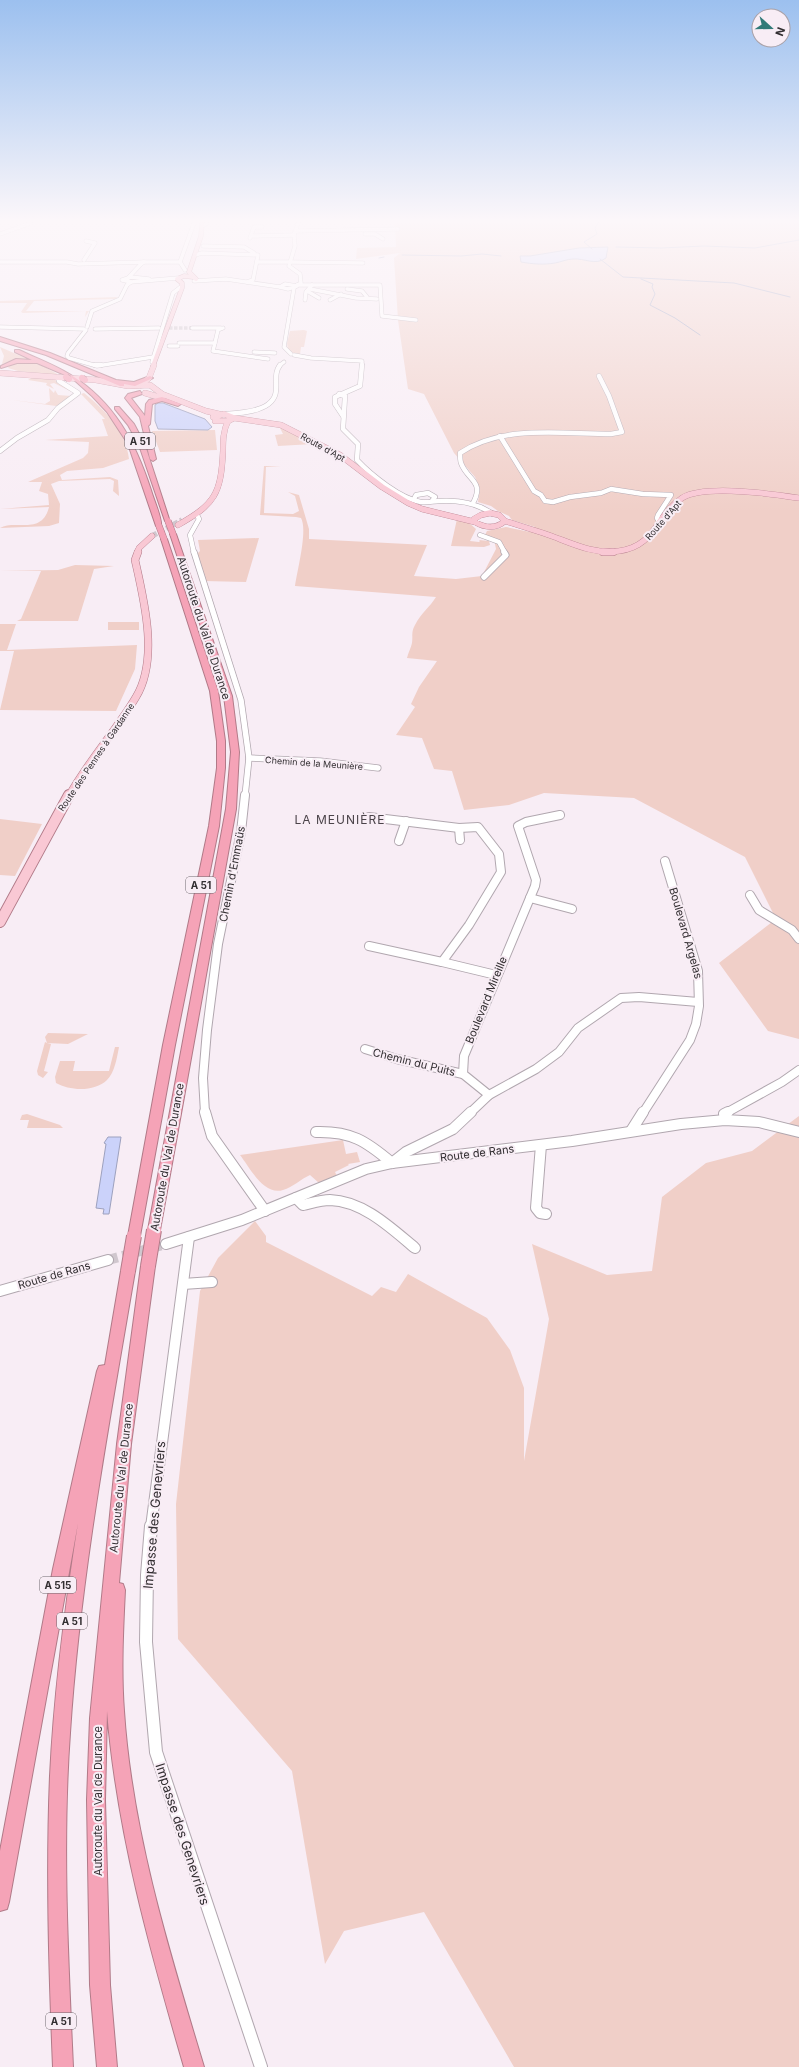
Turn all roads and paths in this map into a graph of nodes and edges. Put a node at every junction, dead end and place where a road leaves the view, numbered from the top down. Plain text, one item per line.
1 (91, 319) edge
2 (165, 319) edge
3 (168, 319) edge
4 (177, 319) edge
5 (285, 319) edge
6 (289, 319) edge
7 (411, 319) edge
8 (416, 320) dead end
9 (0, 327) edge
10 (89, 328) junction
11 (159, 328) tunnel mouth
12 (192, 328) tunnel mouth
13 (221, 328) junction
14 (0, 339) edge
15 (215, 343) junction
16 (0, 344) edge
17 (169, 346) dead end
18 (278, 352) junction
19 (293, 354) junction
20 (328, 359) junction
21 (152, 360) junction
22 (272, 361) junction
23 (288, 361) junction
24 (3, 368) edge
25 (153, 369) junction
26 (0, 373) edge
27 (599, 376) dead end
28 (58, 377) junction
29 (70, 378) junction
30 (150, 378) junction
31 (112, 382) junction
32 (122, 386) joint
33 (137, 387) junction
34 (154, 387) junction
35 (350, 391) junction
36 (142, 393) junction
37 (339, 394) junction
38 (105, 396) dead end
39 (345, 396) junction
40 (113, 403) dead end
41 (345, 403) junction
42 (178, 404) junction
43 (336, 404) junction
44 (248, 410) junction
45 (239, 412) junction
46 (222, 414) junction
47 (343, 416) junction
48 (214, 419) junction
49 (231, 419) junction
50 (147, 434) junction
51 (500, 436) junction
52 (223, 443) junction
53 (0, 451) edge
54 (222, 469) junction
55 (403, 493) junction
56 (419, 494) junction
57 (799, 498) edge
58 (414, 499) junction
59 (208, 500) junction
60 (433, 500) junction
61 (474, 504) junction
62 (197, 514) junction
63 (493, 514) junction
64 (190, 519) junction
65 (478, 519) junction
66 (168, 520) junction
67 (182, 520) tunnel mouth
68 (505, 521) junction
69 (660, 523) junction
70 (178, 525) tunnel mouth
71 (499, 526) junction
72 (488, 527) junction
73 (194, 529) junction
74 (532, 529) junction
75 (480, 535) junction
76 (157, 538) junction
77 (484, 577) dead end
78 (249, 758) junction
79 (378, 768) dead end
80 (560, 815) dead end
81 (369, 817) dead end
82 (406, 821) junction
83 (459, 828) junction
84 (399, 840) dead end
85 (460, 840) dead end
86 (665, 861) dead end
87 (750, 895) dead end
88 (530, 898) junction
89 (572, 909) dead end
90 (0, 922) edge
91 (799, 939) edge
92 (369, 946) dead end
93 (442, 962) junction
94 (496, 975) junction
95 (698, 1002) junction
96 (365, 1049) dead end
97 (799, 1070) edge
98 (463, 1074) junction
99 (489, 1095) junction
100 (725, 1120) junction
101 (631, 1131) junction
102 (316, 1132) dead end
103 (799, 1132) edge
104 (541, 1145) junction
105 (392, 1163) junction
106 (296, 1198) junction
107 (265, 1211) junction
108 (546, 1214) dead end
109 (189, 1237) junction
110 (166, 1244) tunnel mouth
111 (415, 1248) dead end
112 (108, 1260) tunnel mouth
113 (128, 1271) junction
114 (212, 1282) dead end
115 (183, 1284) junction
116 (0, 1291) edge
117 (124, 1444) junction
118 (0, 1902) edge
119 (63, 2067) edge
120 (107, 2067) edge
121 (194, 2067) edge
122 (261, 2067) edge

1 - 10 street
2 - 21 street
3 - 25 main road
4 - 34 main road
5 - 18 street
6 - 19 street
7 - 8 street
9 - 10 street
10 - 11 street
10 - 21 street
12 - 13 street
13 - 15 street
13 - 18 street
14 - 31 highway
14 - 38 highway
15 - 17 street
15 - 22 street
16 - 29 highway
18 - 19 street
18 - 22 street
19 - 20 street
19 - 23 street
20 - 23 street
20 - 35 street
21 - 25 street
22 - 23 street
22 - 44 street
23 - 44 street
24 - 26 main road
24 - 28 main road
24 - 29 highway
25 - 30 main road
26 - 28 main road
27 - 51 street
28 - 31 main road
28 - 53 street
29 - 76 highway, Autoroute du Val de Durance / A 51, bridge
30 - 31 highway
30 - 33 main road
31 - 32 highway
31 - 33 main road
32 - 33 main road
33 - 34 main road
33 - 36 main road
34 - 36 main road
34 - 46 main road
35 - 37 street
35 - 39 street
36 - 42 main road
36 - 50 highway
37 - 39 street
37 - 43 street
39 - 41 street
40 - 66 highway, Autoroute du Val de Durance / A 51
41 - 43 street
41 - 47 street
42 - 48 main road
42 - 50 highway
43 - 47 street
44 - 45 street
45 - 46 street
45 - 49 street
46 - 48 main road
46 - 49 main road
47 - 55 street
48 - 49 main road
48 - 52 main road
49 - 52 main road
49 - 65 main road, Route d'Apt
50 - 66 highway
51 - 61 street
51 - 69 street
52 - 54 main road
54 - 59 main road
54 - 62 main road
55 - 56 street
55 - 58 street
56 - 58 street
56 - 60 street
57 - 69 main road, Route d'Apt
58 - 60 street
59 - 64 street
59 - 67 main road
60 - 61 street
61 - 63 street
61 - 65 street
62 - 64 main road
62 - 73 street, Chemin d'Emmaüs
63 - 65 main road
63 - 68 main road, Route d'Apt
64 - 70 main road
64 - 73 street
65 - 72 main road, Route d'Apt
65 - 75 street
66 - 117 highway, Autoroute du Val de Durance / A 51, bridge
68 - 71 main road
68 - 74 main road, Route d'Apt
69 - 74 main road, Route d'Apt
71 - 72 main road, Route d'Apt
71 - 74 main road, Route d'Apt
72 - 75 street
73 - 78 street, Chemin d'Emmaüs
75 - 77 street
76 - 90 main road, Route des Pennes à Gardanne
76 - 113 highway, Autoroute du Val de Durance / A 51, bridge
78 - 79 street, Chemin de la Meunière
78 - 107 street, Chemin d'Emmaüs
80 - 88 street, Boulevard Mireille
81 - 82 street
82 - 83 street
82 - 84 street
83 - 85 street
83 - 93 street
86 - 95 street, Boulevard Argelas
87 - 91 street
88 - 89 street
88 - 94 street, Boulevard Mireille
92 - 93 street
93 - 94 street
94 - 98 street, Boulevard Mireille
95 - 99 street
95 - 101 street, Boulevard Argelas
96 - 98 street, Chemin du Puits
97 - 100 street
98 - 99 street
99 - 105 street
100 - 101 street, Route de Rans
100 - 103 street, Route de Rans
101 - 104 street, Route de Rans
102 - 105 street
104 - 105 street, Route de Rans
104 - 108 street
105 - 106 street, Route de Rans
106 - 107 street, Route de Rans
106 - 111 street
107 - 109 street, Route de Rans
109 - 110 street, Route de Rans
109 - 115 street, Impasse des Genevriers
112 - 116 street, Route de Rans
113 - 118 highway, A 515
113 - 119 highway, Autoroute du Val de Durance / A 51
114 - 115 street
115 - 122 street, Impasse des Genevriers
117 - 120 highway, Autoroute du Val de Durance / A 51
117 - 121 highway

